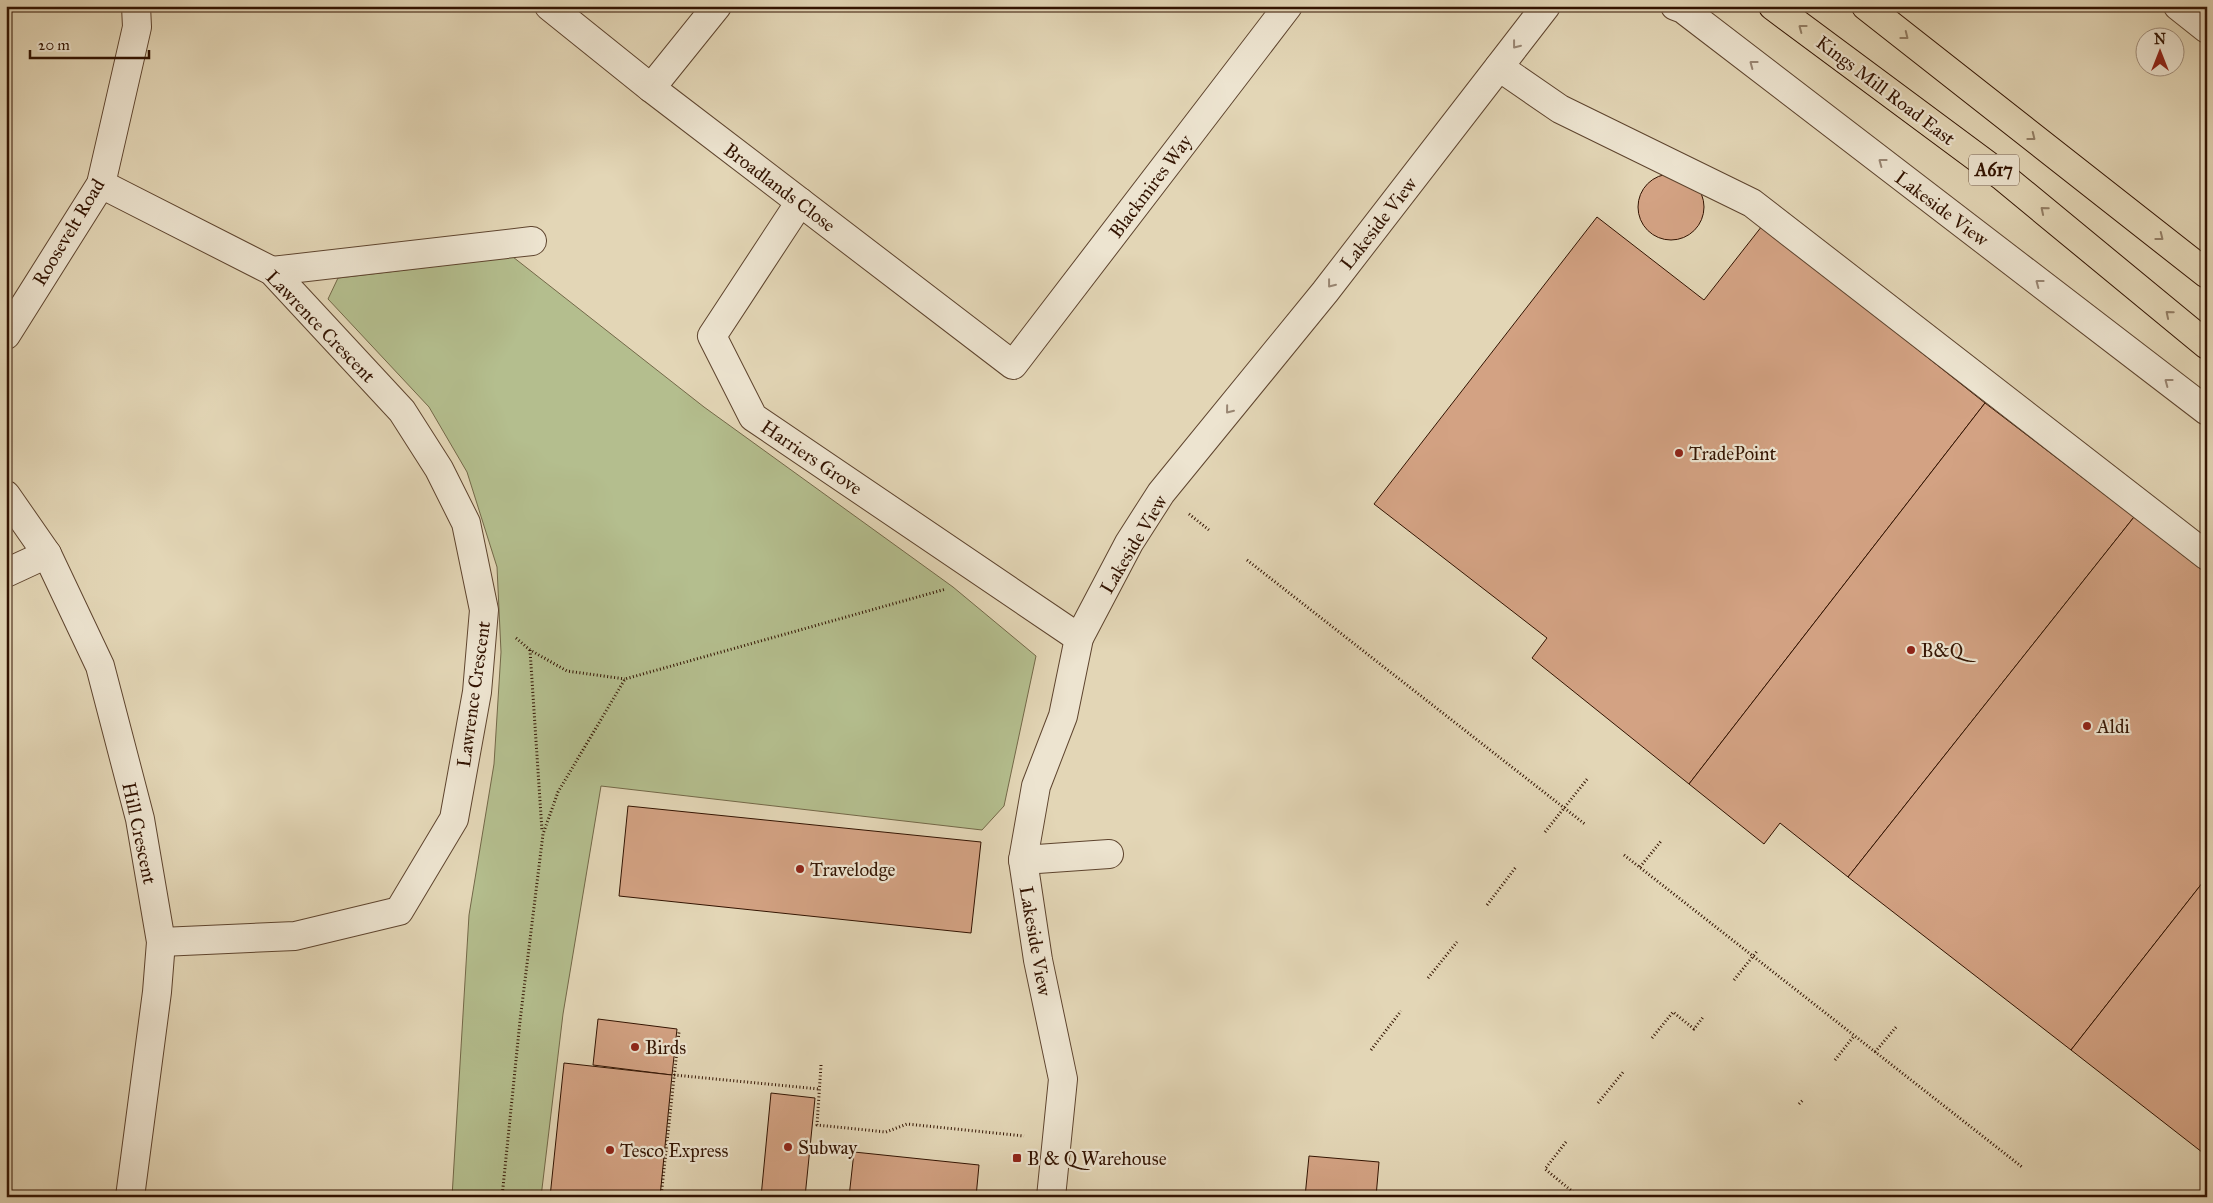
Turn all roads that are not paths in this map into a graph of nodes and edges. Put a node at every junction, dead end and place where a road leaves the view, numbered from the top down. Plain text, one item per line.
1 (136, 6) edge
2 (549, 6) edge
3 (717, 6) edge
4 (1288, 6) edge
5 (1546, 6) edge
6 (1675, 6) edge
7 (1773, 6) edge
8 (1866, 6) edge
9 (2178, 6) edge
10 (2207, 29) edge
11 (1499, 67) junction
12 (651, 88) junction
13 (101, 184) junction
14 (800, 202) junction
15 (532, 241) dead end
16 (272, 271) junction
17 (2207, 274) edge
18 (6, 335) edge
19 (2207, 345) edge
20 (1013, 365) joint
21 (2207, 411) edge
22 (6, 495) edge
23 (47, 554) junction
24 (2207, 556) edge
25 (6, 574) edge
26 (1079, 638) junction
27 (1109, 854) dead end
28 (1023, 860) junction
29 (161, 942) junction
30 (130, 1197) edge
31 (1051, 1197) edge

1 - 13 street, Roosevelt Road
2 - 12 street, Broadlands Close
3 - 12 street
4 - 20 street, Blackmires Way
5 -> 11 street, Lakeside View
21 -> 6 street, Lakeside View
19 -> 7 highway, Kings Mill Road East / A617
8 -> 17 highway, A617
9 - 10 street
11 - 24 street
11 -> 26 street, Lakeside View
12 - 14 street, Broadlands Close
13 - 16 street, Lawrence Crescent
13 - 18 street, Roosevelt Road
14 - 20 street, Broadlands Close
14 - 26 street, Harriers Grove
15 - 16 street
16 - 29 street, Lawrence Crescent
22 - 23 street, Hill Crescent
23 - 25 street
23 - 29 street, Hill Crescent
26 - 28 street, Lakeside View
27 - 28 street
28 - 31 street, Lakeside View
29 - 30 street, Hill Crescent

